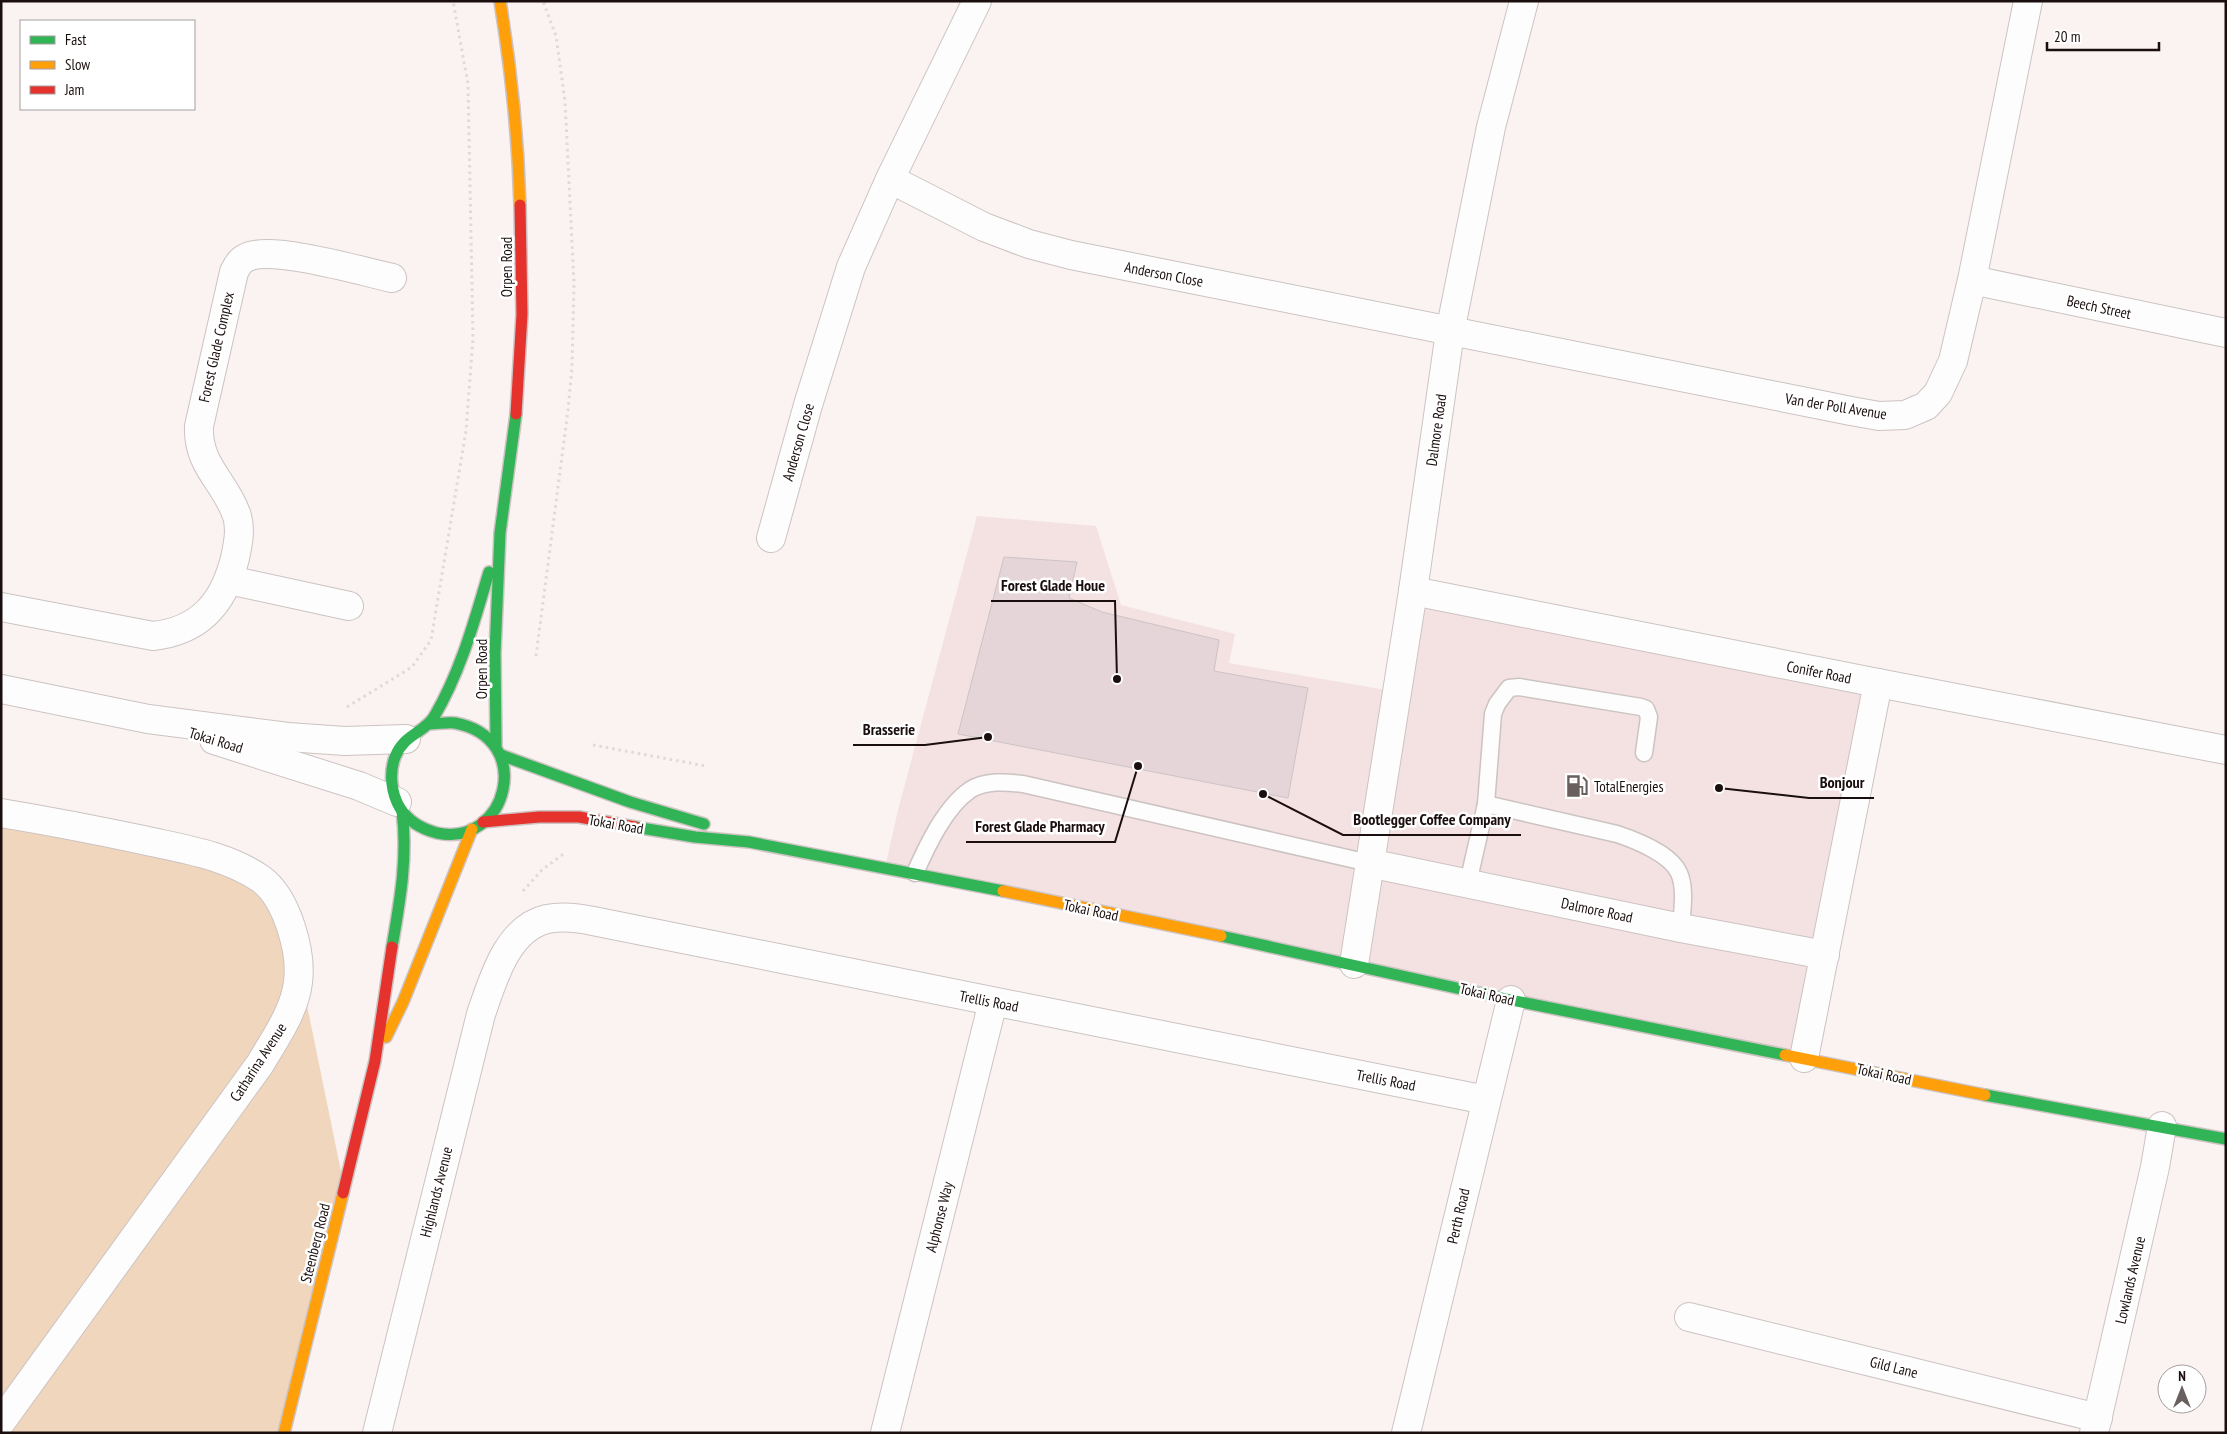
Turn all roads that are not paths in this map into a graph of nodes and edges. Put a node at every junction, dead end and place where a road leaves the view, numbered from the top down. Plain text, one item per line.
1 (500, 1) edge
2 (977, 1) edge
3 (1524, 1) edge
4 (2028, 1) edge
5 (890, 179) junction
6 (392, 278) dead end
7 (1972, 280) junction
8 (1450, 332) junction
9 (2226, 333) edge
10 (500, 533) junction
11 (771, 538) dead end
12 (229, 580) junction
13 (1413, 591) junction
14 (348, 606) dead end
15 (1, 607) edge
16 (1878, 683) junction
17 (1, 689) edge
18 (148, 719) junction
19 (429, 724) junction
20 (406, 739) junction
21 (498, 750) junction
22 (2226, 750) edge
23 (1644, 753) dead end
24 (1486, 804) junction
25 (399, 806) junction
26 (1, 813) edge
27 (483, 822) junction
28 (472, 829) junction
29 (749, 842) junction
30 (1369, 863) junction
31 (915, 873) junction
32 (1468, 883) junction
33 (1682, 928) junction
34 (506, 955) joint
35 (1825, 955) junction
36 (1354, 964) junction
37 (1511, 1000) junction
38 (993, 1002) junction
39 (1804, 1058) junction
40 (375, 1061) junction
41 (1486, 1100) junction
42 (2162, 1126) junction
43 (2226, 1139) edge
44 (1689, 1317) dead end
45 (1, 1422) edge
46 (2096, 1426) edge
47 (284, 1433) edge
48 (376, 1433) edge
49 (885, 1433) edge
50 (1406, 1433) edge

1 - 10 main road, Orpen Road
2 - 5 street, Anderson Close
3 - 8 street, Dalmore Road
4 - 7 street, Van der Poll Avenue
5 - 8 street, Anderson Close
5 - 11 street, Anderson Close
6 - 12 street, Forest Glade Complex
7 - 8 street, Van der Poll Avenue
7 - 9 street, Beech Street
8 - 13 street, Dalmore Road
10 - 19 main road, Orpen Road
10 - 21 main road, Orpen Road
12 - 14 street
12 - 15 street, Forest Glade Complex
13 - 16 street, Conifer Road
13 - 30 street, Dalmore Road
16 - 22 street, Conifer Road
16 - 35 street
17 - 18 street, Tokai Road
18 - 20 street, Tokai Road
18 - 25 street, Tokai Road
19 - 20 main road
19 - 21 main road
20 - 25 main road
21 - 27 main road
21 - 29 main road, Tokai Road
23 - 24 lane
24 - 32 lane
24 - 33 lane
25 - 28 main road
25 - 40 main road, Steenberg Road
26 - 45 street, Catharina Avenue
27 - 28 main road
27 - 29 main road, Tokai Road
28 - 40 main road, Steenberg Road
29 - 31 main road, Tokai Road
30 - 31 lane
30 - 32 street, Dalmore Road
30 - 36 street, Dalmore Road
31 - 36 main road, Tokai Road
32 - 33 street, Dalmore Road
33 - 35 street, Dalmore Road
34 - 38 street, Trellis Road
34 - 48 street, Highlands Avenue
35 - 39 street
36 - 37 main road, Tokai Road
37 - 39 main road, Tokai Road
37 - 41 street, Perth Road
38 - 41 street, Trellis Road
38 - 49 street, Alphonse Way
39 - 42 main road, Tokai Road
40 - 47 main road, Steenberg Road
41 - 50 street, Perth Road
42 - 43 main road, Tokai Road
42 - 46 street, Lowlands Avenue
44 - 46 street, Gild Lane

